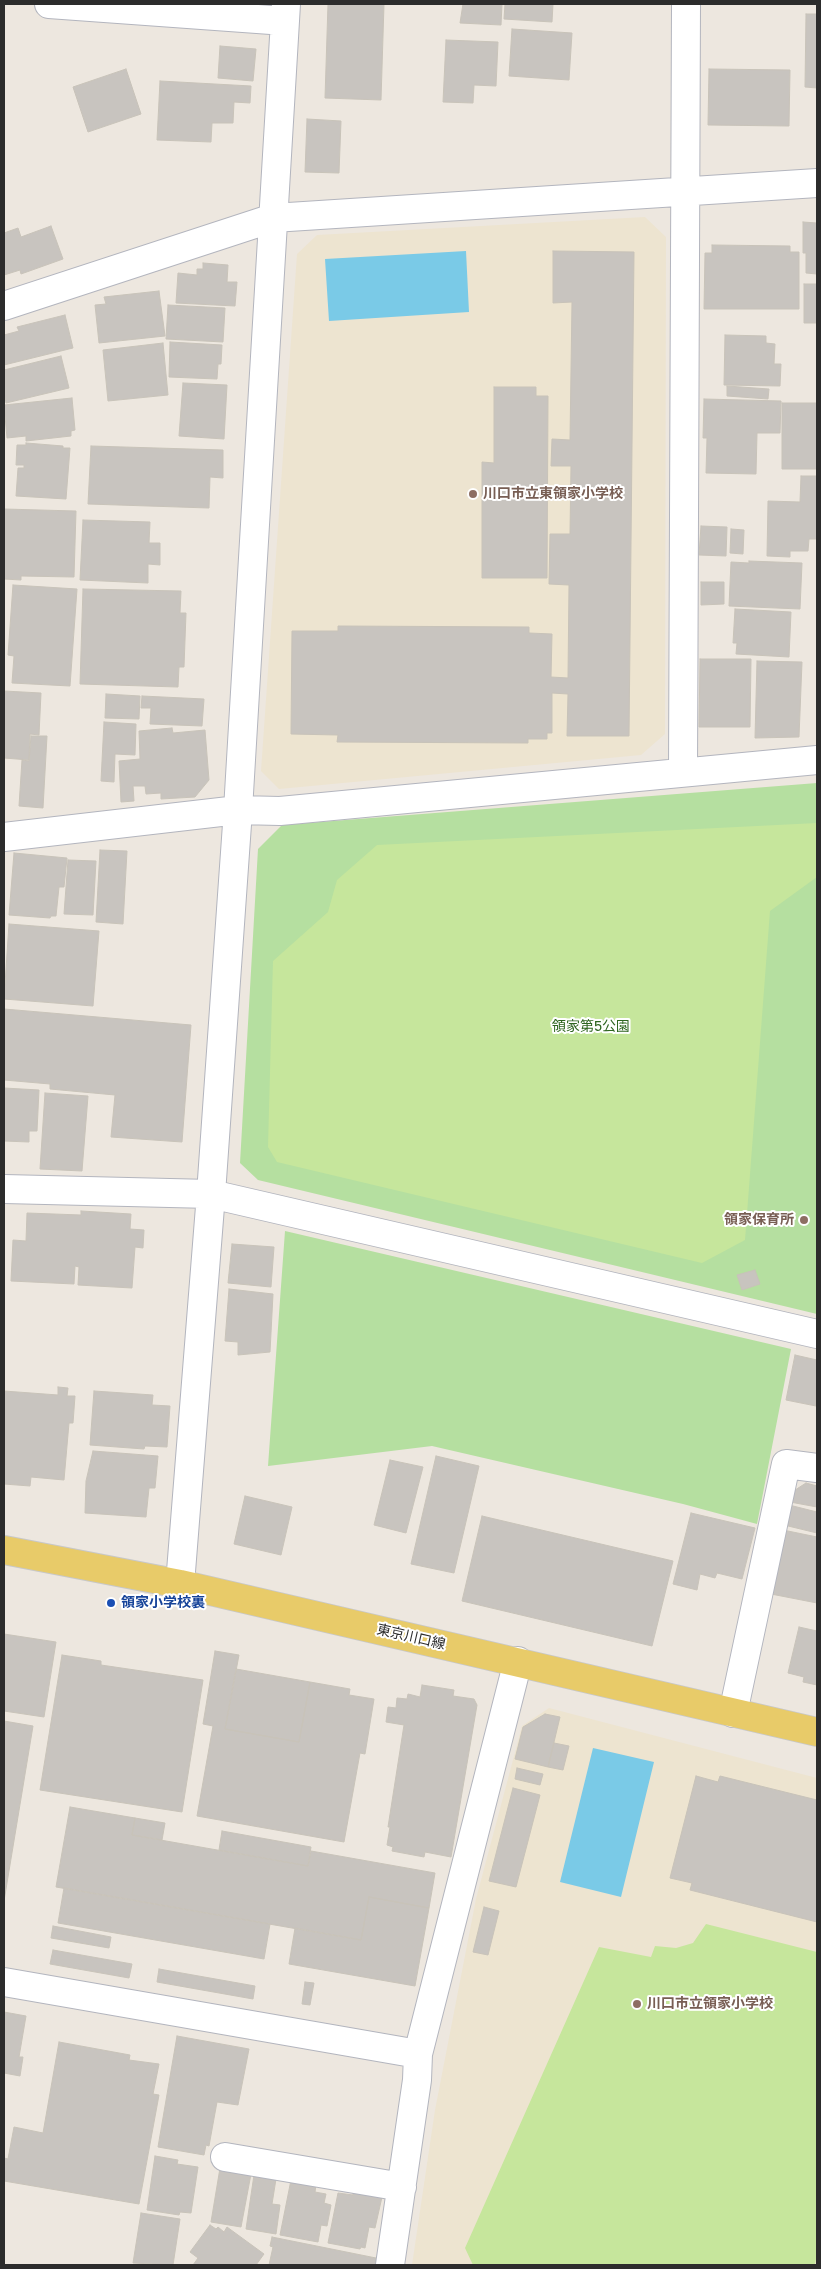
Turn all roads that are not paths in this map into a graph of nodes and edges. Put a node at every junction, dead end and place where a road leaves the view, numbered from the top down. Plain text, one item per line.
1 (49, 4) edge
2 (686, 4) edge
3 (285, 12) edge
4 (817, 183) edge
5 (684, 193) junction
6 (273, 218) junction
7 (4, 306) edge
8 (817, 760) edge
9 (683, 772) junction
10 (238, 810) junction
11 (4, 837) edge
12 (4, 1189) edge
13 (212, 1194) junction
14 (817, 1334) edge
15 (817, 1468) edge
16 (4, 1550) edge
17 (180, 1584) junction
18 (518, 1661) junction
19 (733, 1713) junction
20 (817, 1732) edge
21 (4, 1982) edge
22 (418, 2054) junction
23 (225, 2157) dead end
24 (402, 2187) junction
25 (390, 2265) edge

1 - 3 street
2 - 5 street
3 - 6 street
4 - 5 street
5 - 6 street
5 - 9 street
6 - 7 street
6 - 10 street
8 - 9 street
9 - 10 street
10 - 11 street
10 - 13 street
12 - 13 street
13 - 14 street
13 - 17 street
15 - 19 street
16 - 17 main road, 東京川口線
17 - 18 main road, 東京川口線
18 - 19 main road, 東京川口線
18 - 22 street
19 - 20 main road, 東京川口線
21 - 22 street
22 - 24 street
23 - 24 street
24 - 25 street

